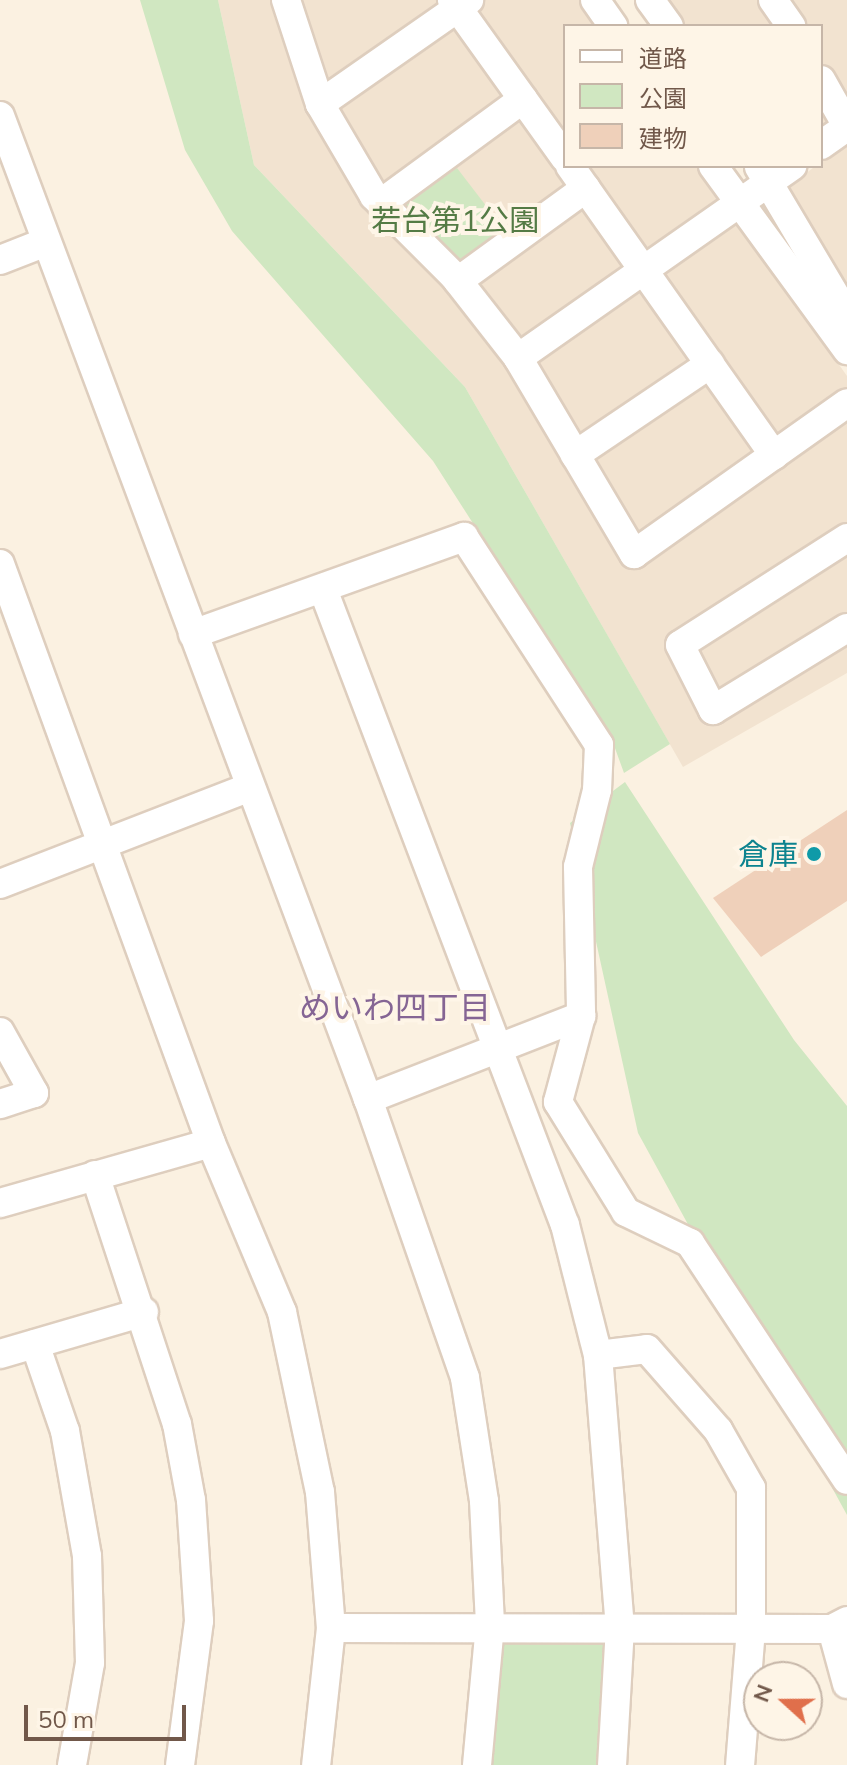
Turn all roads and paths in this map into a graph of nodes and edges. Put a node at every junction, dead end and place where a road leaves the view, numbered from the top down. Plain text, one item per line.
1 (595, 0) edge
2 (650, 0) edge
3 (773, 0) edge
4 (459, 3) edge
5 (293, 4) edge
6 (612, 24) edge
7 (668, 24) edge
8 (790, 24) edge
9 (823, 84) edge
10 (523, 99) junction
11 (320, 104) junction
12 (0, 116) edge
13 (847, 127) edge
14 (823, 144) edge
15 (563, 155) edge
16 (714, 168) edge
17 (785, 168) edge
18 (764, 174) edge
19 (578, 177) edge
20 (739, 202) junction
21 (381, 203) junction
22 (46, 242) junction
23 (0, 260) edge
24 (644, 269) junction
25 (458, 281) junction
26 (847, 315) edge
27 (847, 350) edge
28 (518, 358) junction
29 (710, 364) junction
30 (847, 403) edge
31 (575, 455) junction
32 (774, 455) junction
33 (847, 538) edge
34 (0, 564) edge
35 (324, 592) junction
36 (847, 628) edge
37 (193, 634) junction
38 (250, 787) junction
39 (107, 845) junction
40 (0, 884) edge
41 (581, 1016) junction
42 (0, 1032) edge
43 (497, 1044) junction
44 (368, 1099) junction
45 (0, 1104) edge
46 (211, 1143) junction
47 (95, 1175) junction
48 (0, 1203) edge
49 (144, 1312) junction
50 (35, 1344) junction
51 (0, 1354) edge
52 (598, 1355) junction
53 (847, 1480) edge
54 (490, 1625) junction
55 (840, 1625) edge
56 (620, 1627) junction
57 (331, 1628) junction
58 (751, 1629) junction
59 (847, 1684) edge
60 (72, 1765) edge
61 (180, 1765) edge
62 (316, 1765) edge
63 (477, 1765) edge
64 (612, 1765) edge
65 (740, 1765) edge

1 - 6 street
2 - 7 street
3 - 8 street
4 - 10 street
4 - 11 street
5 - 11 street
9 - 13 street
10 - 15 street
10 - 21 street
11 - 21 street
12 - 22 street
13 - 14 street
16 - 20 street
17 - 18 street
18 - 20 street
18 - 26 street
19 - 24 street
19 - 25 street
20 - 24 street
20 - 27 street
21 - 25 street
22 - 23 street
22 - 37 street
24 - 28 street
24 - 29 street
25 - 28 street
28 - 31 street
29 - 31 street
29 - 32 street
30 - 32 street
31 - 32 street
33 - 36 street
34 - 39 street
35 - 37 street
35 - 41 street
35 - 43 street
37 - 38 street
38 - 39 street
38 - 44 street
39 - 40 street
39 - 46 street
41 - 43 street
41 - 53 street
42 - 45 street
43 - 44 street
43 - 52 street
44 - 54 street
46 - 47 street
46 - 57 street
47 - 48 street
47 - 49 street
49 - 50 street
49 - 61 street
50 - 51 street
50 - 60 street
52 - 56 street
52 - 58 street
54 - 56 street
54 - 57 street
54 - 63 street
55 - 58 street
55 - 59 street
56 - 58 street
56 - 64 street
57 - 62 street
58 - 65 street

